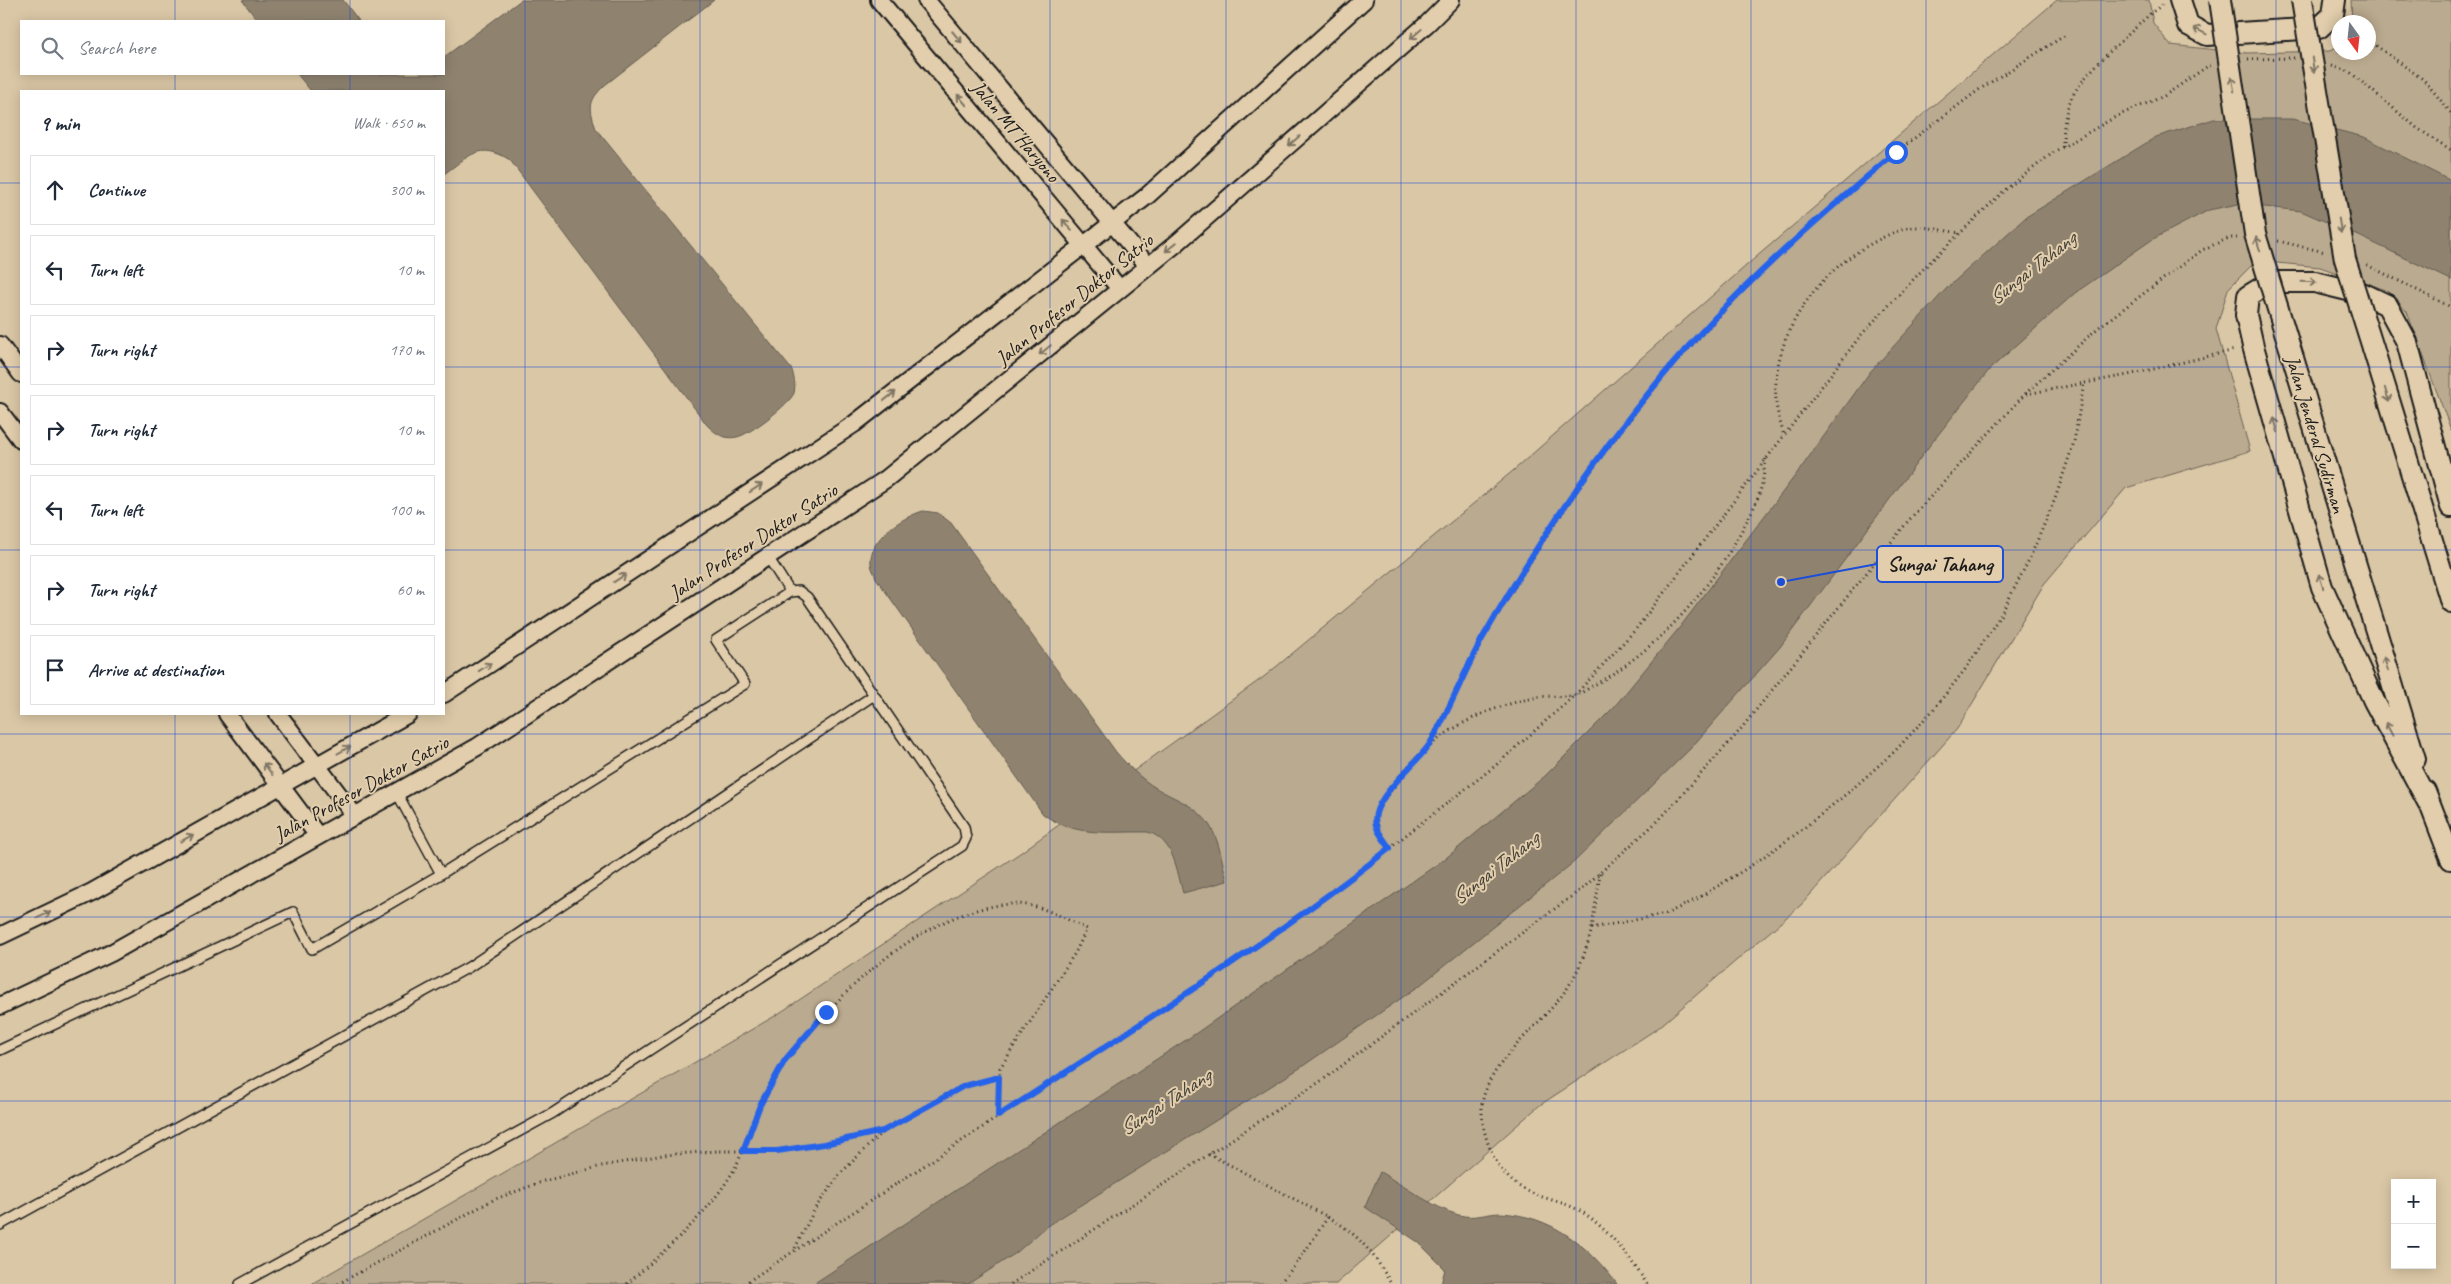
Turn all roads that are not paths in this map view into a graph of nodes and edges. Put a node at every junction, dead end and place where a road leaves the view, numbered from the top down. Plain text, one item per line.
1 (878, 0) edge
2 (926, 0) edge
3 (1364, 0) edge
4 (1451, 0) edge
5 (2180, 0) edge
6 (2220, 0) edge
7 (2302, 0) edge
8 (2335, 0) edge
9 (1112, 223) junction
10 (1084, 245) junction
11 (1148, 266) junction
12 (1120, 289) junction
13 (0, 345) edge
14 (20, 373) edge
15 (0, 412) edge
16 (20, 439) edge
17 (2451, 507) edge
18 (768, 557) junction
19 (790, 592) junction
20 (2451, 602) edge
21 (445, 693) edge
22 (874, 695) junction
23 (228, 715) edge
24 (279, 715) edge
25 (406, 715) edge
26 (317, 765) junction
27 (281, 786) junction
28 (397, 793) junction
29 (2428, 802) junction
30 (355, 816) junction
31 (318, 836) junction
32 (2451, 859) edge
33 (441, 874) junction
34 (0, 936) edge
35 (0, 1006) edge
36 (0, 1050) edge
37 (0, 1225) edge
38 (240, 1284) edge

10 -> 1 street, Jalan MT Haryono
2 -> 9 street, Jalan MT Haryono
3 - 9 street, Jalan Profesor Doktor Satrio
4 -> 11 street, Jalan Profesor Doktor Satrio
8 -> 5 street
29 -> 6 street, Jalan Jenderal Sudirman, bridge
7 -> 20 street, bridge
9 - 10 street, Jalan Profesor Doktor Satrio
9 - 11 street, Jalan MT Haryono
10 - 12 street, Jalan MT Haryono
21 -> 10 street, Jalan Profesor Doktor Satrio
11 - 12 street, Jalan Profesor Doktor Satrio
12 -> 18 street, Jalan Profesor Doktor Satrio
13 - 14 street
15 - 16 street
29 -> 17 street
18 - 19 lane
18 - 28 street, Jalan Profesor Doktor Satrio
19 - 22 lane
19 - 33 lane
22 - 37 lane
22 - 38 lane
27 -> 23 street
24 - 26 street
26 -> 25 street, Jalan Profesor Doktor Satrio
26 - 27 street, Jalan Profesor Doktor Satrio
26 - 30 street
27 - 31 street
34 -> 27 street, Jalan Profesor Doktor Satrio
28 - 30 street, Jalan Profesor Doktor Satrio
28 - 33 lane
29 - 32 street, Jalan Jenderal Sudirman
30 - 31 street, Jalan Profesor Doktor Satrio
31 - 35 street, Jalan Profesor Doktor Satrio
33 - 36 lane

